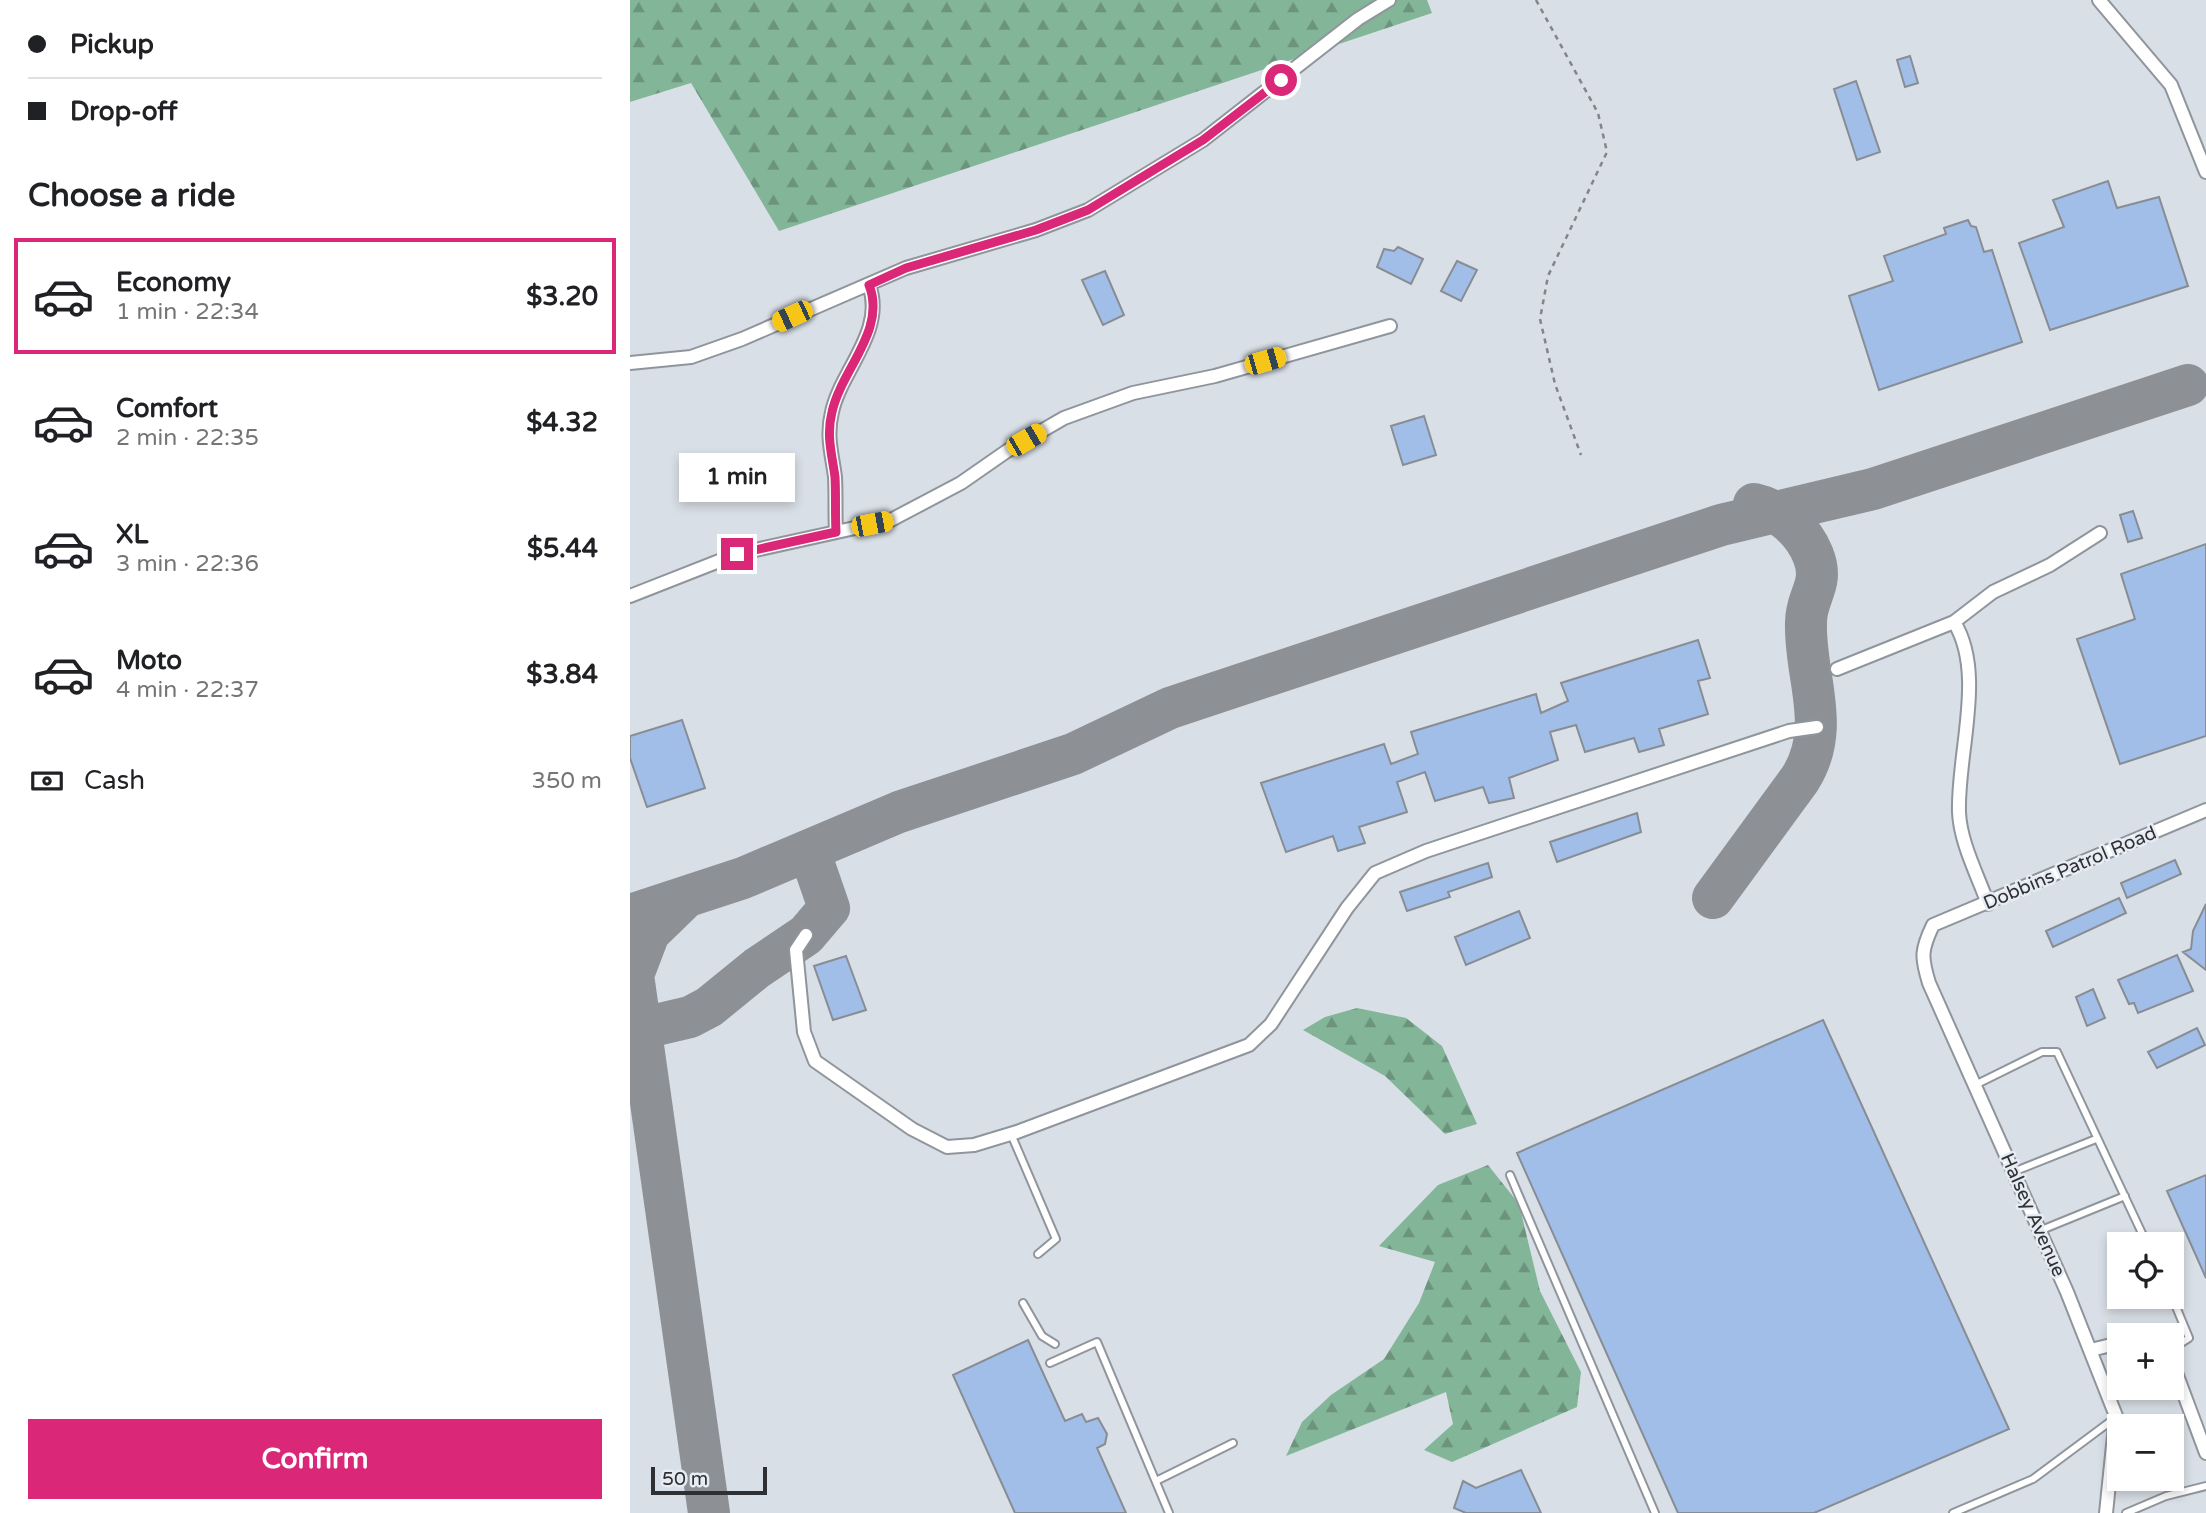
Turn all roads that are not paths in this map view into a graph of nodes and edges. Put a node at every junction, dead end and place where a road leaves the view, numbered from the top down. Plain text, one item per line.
1 (1389, 0) edge
2 (2098, 0) edge
3 (2206, 172) edge
4 (869, 285) junction
5 (1390, 326) dead end
6 (630, 363) edge
7 (836, 532) junction
8 (2100, 533) dead end
9 (630, 596) edge
10 (1954, 622) junction
11 (1837, 669) dead end
12 (1817, 727) dead end
13 (2206, 810) edge
14 (1988, 904) junction
15 (1933, 925) joint
16 (806, 935) dead end
17 (1975, 1085) junction
18 (1011, 1134) junction
19 (2096, 1139) junction
20 (2013, 1172) junction
21 (1510, 1175) dead end
22 (2124, 1196) junction
23 (2039, 1231) junction
24 (2141, 1232) edge
25 (1038, 1254) dead end
26 (1023, 1303) dead end
27 (2184, 1326) edge
28 (2184, 1341) edge
29 (1055, 1344) dead end
30 (2107, 1346) edge
31 (2091, 1350) junction
32 (1050, 1363) dead end
33 (2184, 1394) edge
34 (2115, 1414) edge
35 (2107, 1423) edge
36 (1233, 1443) dead end
37 (2206, 1453) edge
38 (1156, 1480) junction
39 (2206, 1486) edge
40 (2108, 1491) edge
41 (1169, 1513) edge
42 (1655, 1513) edge
43 (1953, 1513) edge
44 (2106, 1513) edge
45 (2126, 1513) edge

1 - 4 street
2 - 3 street
4 - 6 street
4 - 7 street
5 - 7 street
7 - 9 street
8 - 10 street
10 - 11 street
10 - 14 street
12 - 18 street
13 - 14 street, Dobbins Patrol Road
14 - 15 street, Dobbins Patrol Road
15 - 17 street, Halsey Avenue
16 - 18 street
17 - 19 lane
17 - 20 street, Halsey Avenue
18 - 25 lane
19 - 20 lane
19 - 22 lane
20 - 23 street, Halsey Avenue
21 - 42 lane
22 - 23 lane
22 - 24 lane
23 - 31 street, Halsey Avenue
26 - 29 lane
27 - 28 lane
30 - 31 street
31 - 34 street, Halsey Avenue
32 - 38 lane
33 - 37 street
35 - 43 lane
36 - 38 lane
38 - 41 lane
39 - 45 lane
40 - 44 street, Halsey Avenue

